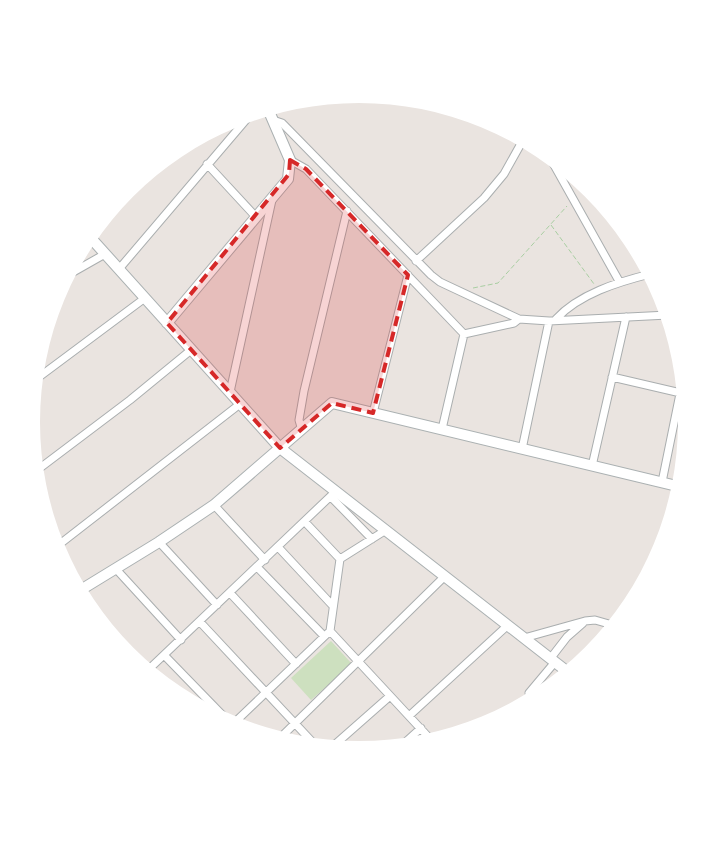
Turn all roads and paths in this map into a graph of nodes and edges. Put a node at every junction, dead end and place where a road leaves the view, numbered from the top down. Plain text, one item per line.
1 (272, 116) edge
2 (274, 120) junction
3 (240, 127) edge
4 (519, 146) edge
5 (290, 160) junction
6 (207, 164) junction
7 (561, 176) edge
8 (273, 198) junction
9 (574, 198) junction
10 (347, 211) junction
11 (256, 217) junction
12 (551, 225) junction
13 (95, 243) edge
14 (105, 254) junction
15 (416, 261) junction
16 (80, 268) edge
17 (119, 269) junction
18 (408, 275) junction
19 (642, 275) edge
20 (619, 282) junction
21 (467, 288) dead end
22 (598, 292) junction
23 (145, 298) junction
24 (660, 315) edge
25 (626, 317) junction
26 (519, 319) junction
27 (553, 320) junction
28 (167, 323) junction
29 (464, 334) junction
30 (191, 350) junction
31 (44, 374) edge
32 (612, 377) junction
33 (230, 392) junction
34 (677, 392) edge
35 (240, 404) junction
36 (678, 412) edge
37 (373, 413) junction
38 (301, 427) junction
39 (442, 429) junction
40 (280, 448) junction
41 (522, 449) junction
42 (43, 466) edge
43 (592, 466) junction
44 (662, 482) junction
45 (673, 485) edge
46 (334, 494) junction
47 (214, 505) junction
48 (305, 522) junction
49 (386, 530) junction
50 (372, 539) junction
51 (63, 542) edge
52 (159, 542) junction
53 (278, 547) junction
54 (340, 559) junction
55 (265, 560) junction
56 (257, 567) junction
57 (116, 568) junction
58 (445, 576) junction
59 (85, 587) edge
60 (230, 593) junction
61 (217, 605) junction
62 (333, 606) junction
63 (585, 621) junction
64 (200, 622) junction
65 (608, 624) edge
66 (508, 625) junction
67 (327, 634) junction
68 (524, 638) junction
69 (181, 640) junction
70 (164, 655) junction
71 (552, 660) junction
72 (358, 662) junction
73 (296, 664) junction
74 (152, 666) edge
75 (563, 669) edge
76 (266, 694) junction
77 (530, 694) edge
78 (390, 696) junction
79 (217, 709) edge
80 (409, 716) junction
81 (239, 719) edge
82 (295, 724) junction
83 (421, 728) junction
84 (285, 734) edge
85 (427, 735) edge
86 (309, 738) edge
87 (410, 738) edge
88 (339, 742) edge

1 - 2 street
2 - 5 street
2 - 15 street
3 - 6 street
4 - 15 street
5 - 8 street
5 - 10 street
6 - 11 street
6 - 17 street
7 - 9 street
8 - 11 street
8 - 33 street
9 - 12 path
9 - 20 street
10 - 18 street
10 - 38 street
11 - 28 street
12 - 21 path
12 - 22 path
13 - 14 street
14 - 16 street
14 - 17 street
15 - 26 street
17 - 23 street
18 - 29 street
18 - 37 street
19 - 20 street
20 - 22 street
22 - 27 street
23 - 28 street
23 - 31 street
24 - 25 street
25 - 27 street
25 - 32 street
26 - 27 street
26 - 29 street
27 - 41 street
28 - 30 street
29 - 39 street
30 - 33 street
30 - 42 street
32 - 34 street
32 - 43 street
33 - 35 street
35 - 40 street
35 - 51 street
36 - 44 street
37 - 38 street
37 - 39 street
38 - 40 street
39 - 41 street
40 - 46 street
40 - 47 street
41 - 43 street
43 - 44 street
44 - 45 street
46 - 48 street
46 - 49 street
46 - 50 street
47 - 52 street
47 - 55 street
48 - 53 street
48 - 54 street
49 - 50 street
49 - 58 street
50 - 54 street
52 - 57 street
52 - 61 street
53 - 55 street
53 - 62 street
54 - 62 street
55 - 56 street
56 - 60 street
56 - 67 street
57 - 59 street
57 - 69 street
58 - 66 street
58 - 72 street
60 - 61 street
60 - 73 street
61 - 64 street
62 - 67 street
63 - 65 street
63 - 68 street
63 - 71 street
64 - 69 street
64 - 76 street
66 - 68 street
66 - 80 street
67 - 72 street
67 - 73 street
68 - 71 street
69 - 70 street
70 - 74 street
70 - 79 street
71 - 75 street
71 - 77 street
72 - 78 street
72 - 82 street
73 - 76 street
76 - 81 street
76 - 82 street
78 - 80 street
78 - 88 street
80 - 83 street
82 - 84 street
82 - 86 street
83 - 85 street
83 - 87 street

